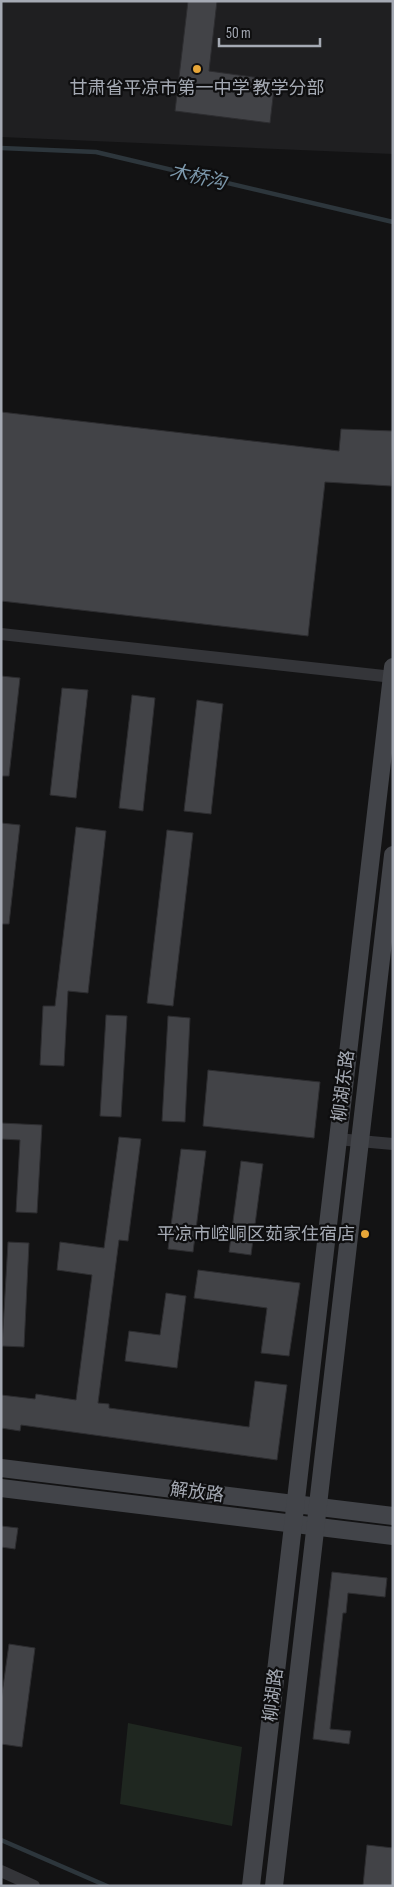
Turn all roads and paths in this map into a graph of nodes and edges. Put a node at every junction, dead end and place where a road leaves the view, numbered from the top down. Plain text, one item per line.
1 (1, 634) edge
2 (392, 674) edge
3 (393, 855) edge
4 (337, 1140) junction
5 (360, 1142) junction
6 (393, 1144) edge
7 (1, 1468) edge
8 (1, 1488) edge
9 (295, 1504) junction
10 (318, 1507) junction
11 (393, 1516) edge
12 (293, 1524) junction
13 (316, 1526) junction
14 (393, 1536) edge
15 (1, 1872) edge
16 (34, 1886) edge
17 (251, 1886) edge
18 (274, 1886) edge

1 - 2 street
2 - 4 main road, 柳湖东路
3 - 5 main road, 柳湖东路
4 - 5 street
4 - 9 main road, 柳湖东路
5 - 6 street
5 - 10 main road, 柳湖东路
7 - 9 main road, 解放路
8 - 12 main road, 解放路
9 - 10 main road, 解放路
9 - 12 main road, 柳湖路
10 - 11 main road, 解放路
10 - 13 main road, 柳湖路
12 - 13 main road, 解放路
12 - 17 main road, 柳湖路
13 - 14 main road, 解放路
13 - 18 main road, 柳湖路
15 - 16 street

